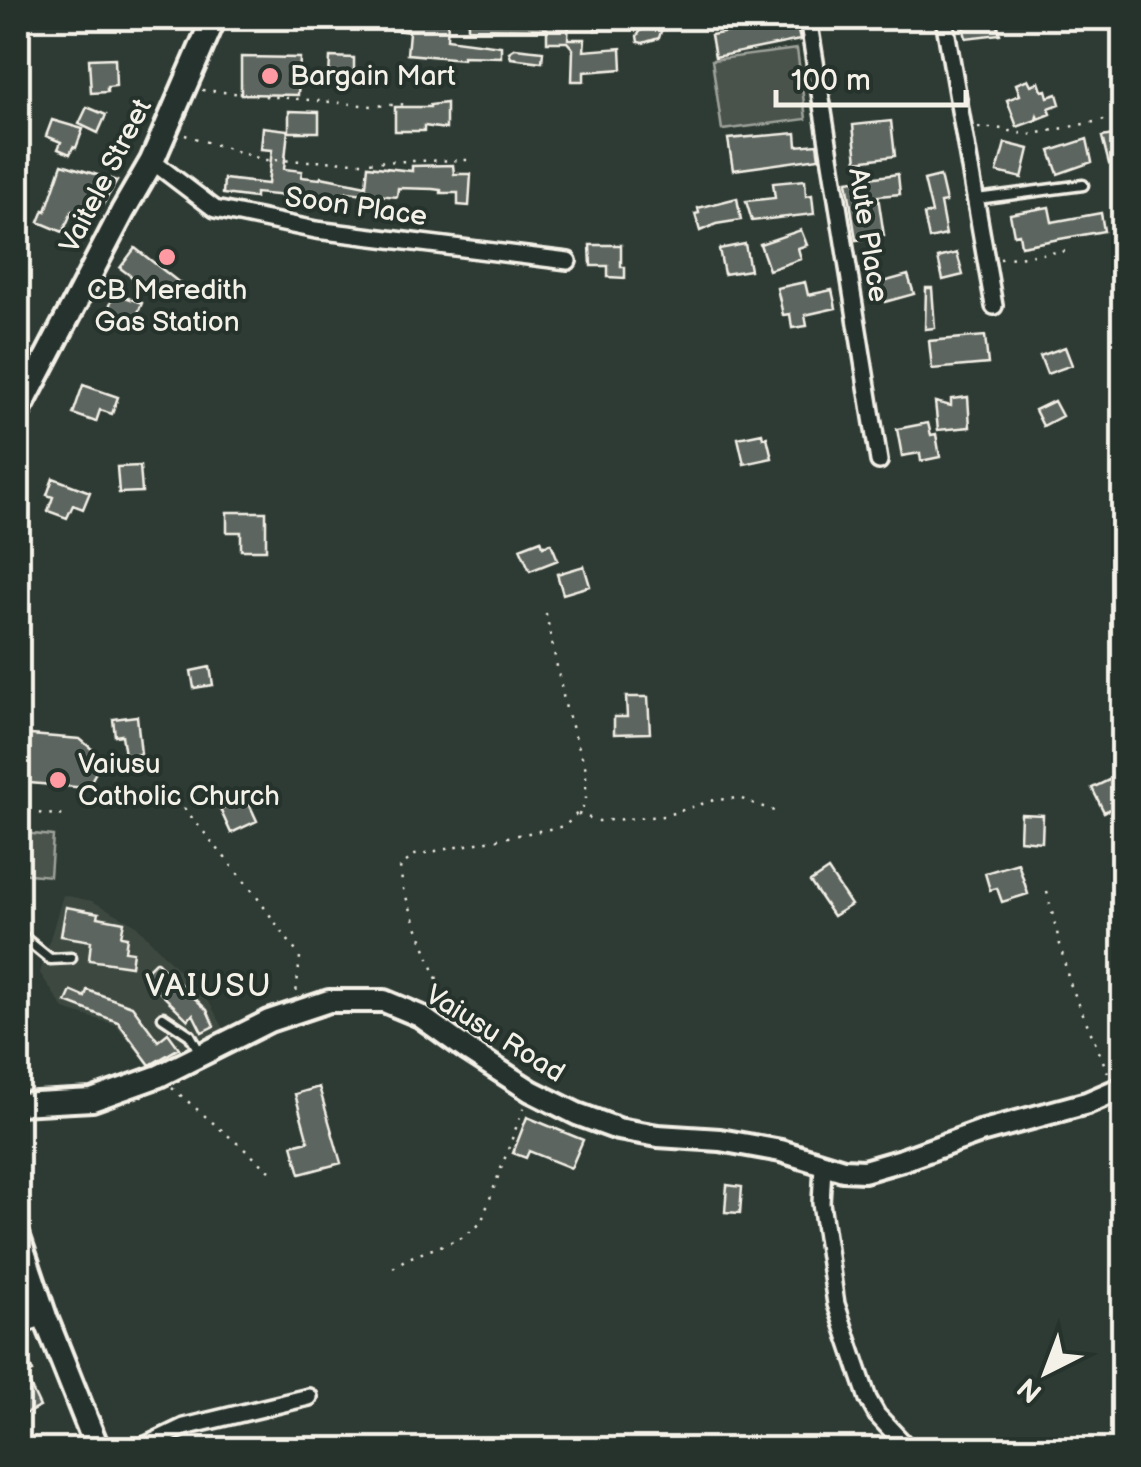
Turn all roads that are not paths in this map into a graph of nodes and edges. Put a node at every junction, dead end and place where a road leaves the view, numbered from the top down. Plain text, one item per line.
1 (214, 18) edge
2 (808, 18) edge
3 (944, 18) edge
4 (152, 161) junction
5 (1082, 184) dead end
6 (977, 199) junction
7 (568, 260) dead end
8 (994, 306) dead end
9 (18, 412) edge
10 (879, 461) dead end
11 (18, 934) edge
12 (71, 958) dead end
13 (162, 1016) dead end
14 (201, 1055) junction
15 (1120, 1089) edge
16 (18, 1104) edge
17 (823, 1166) junction
18 (18, 1238) edge
19 (45, 1317) junction
20 (18, 1326) edge
21 (308, 1397) dead end
22 (98, 1450) edge
23 (136, 1450) edge
24 (910, 1450) edge

1 - 4 main road, Vaitele Street
2 - 10 street, Aute Place
3 - 6 street
4 - 7 street, Soon Place
4 - 9 main road, Vaitele Street
5 - 6 lane
6 - 8 street
11 - 12 lane
13 - 14 lane
14 - 16 street, Vaiusu Road
14 - 17 street, Vaiusu Road
15 - 17 street, Vaiusu Road
17 - 24 street
18 - 19 main road
19 - 20 street
19 - 22 main road
21 - 23 street

